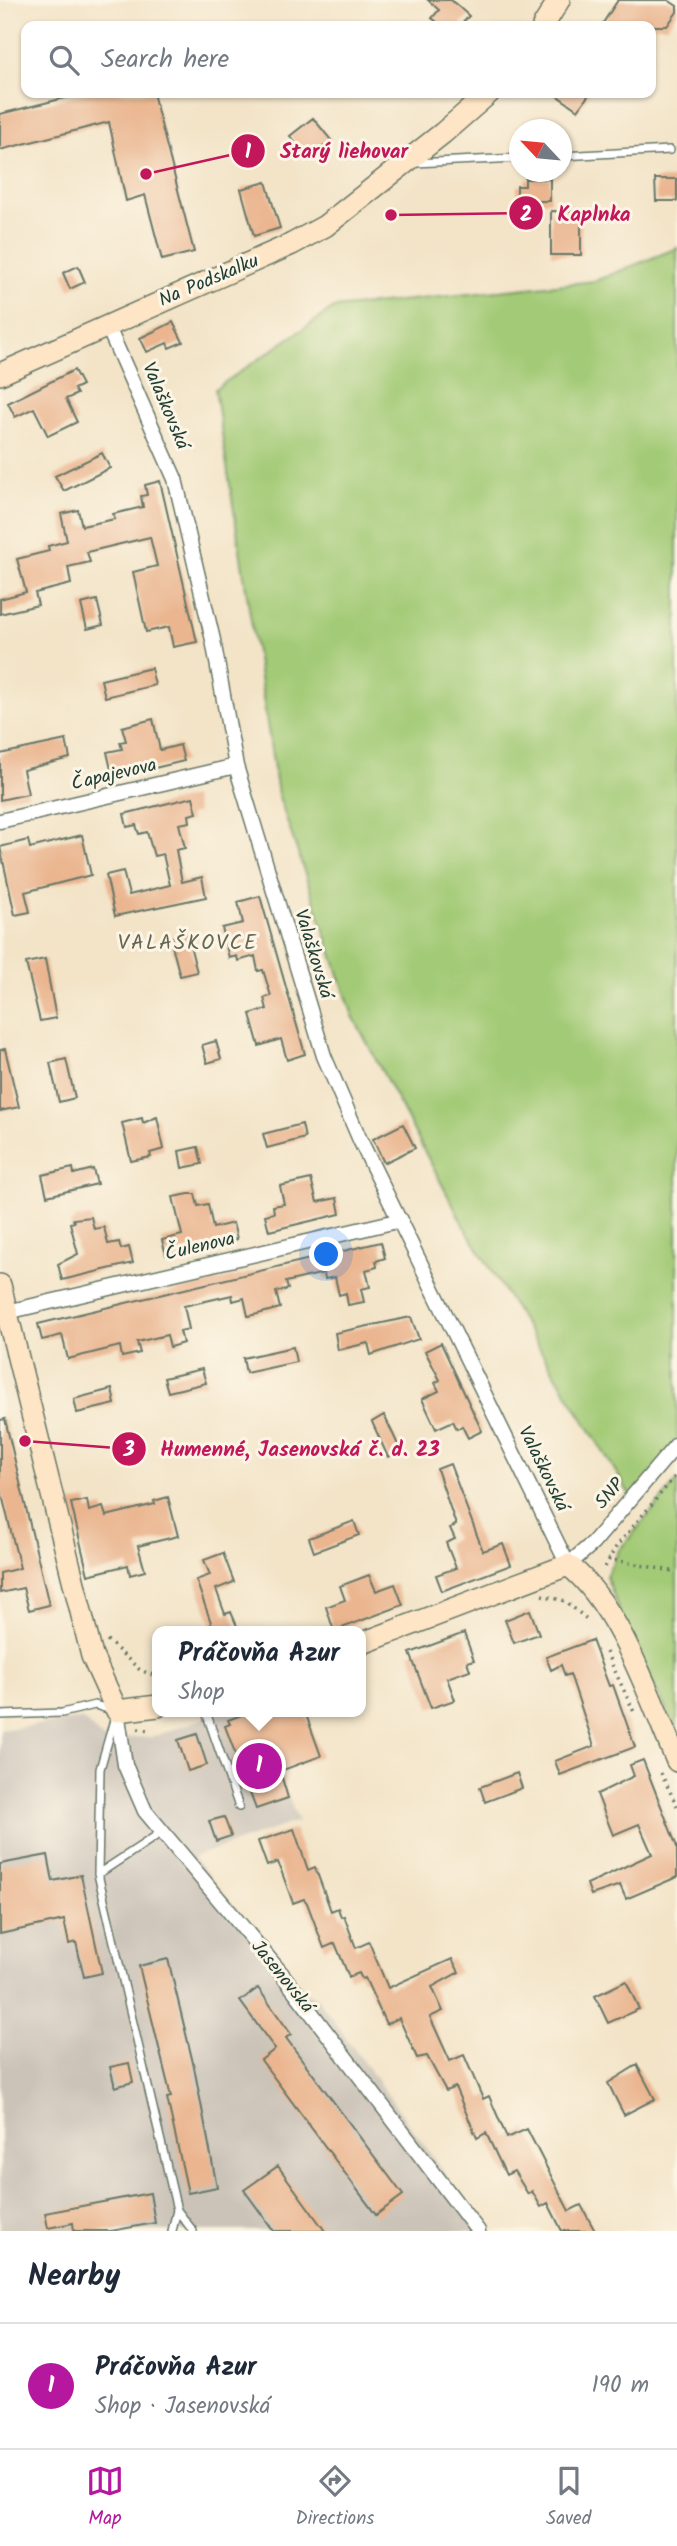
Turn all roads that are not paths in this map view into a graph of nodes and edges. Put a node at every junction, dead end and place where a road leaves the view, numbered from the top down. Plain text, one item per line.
1 (559, 0) edge
2 (545, 21) edge
3 (483, 98) edge
4 (670, 150) dead end
5 (572, 155) edge
6 (509, 159) edge
7 (404, 164) junction
8 (107, 325) junction
9 (0, 374) edge
10 (236, 766) junction
11 (0, 821) edge
12 (401, 1220) junction
13 (0, 1284) edge
14 (7, 1311) junction
15 (677, 1444) edge
16 (568, 1565) junction
17 (366, 1642) edge
18 (152, 1707) edge
19 (117, 1711) junction
20 (0, 1715) edge
21 (208, 1717) edge
22 (667, 1762) edge
23 (239, 1807) dead end
24 (162, 1832) junction
25 (98, 1874) junction
26 (177, 2210) junction
27 (172, 2231) edge
28 (193, 2231) edge
29 (478, 2231) edge

1 - 2 street
3 - 7 street, Na Podskalku
4 - 5 lane
6 - 7 lane
7 - 8 street, Na Podskalku
8 - 9 street, Na Podskalku
8 - 10 street, Valaškovská
10 - 11 street, Čapajevova
10 - 12 street, Valaškovská
12 - 14 street, Čulenova
12 - 16 street, Valaškovská
13 - 14 street, Jasenovská
14 - 19 street, Jasenovská
15 - 16 street, SNP
16 - 17 street
16 - 22 street
18 - 19 street
19 - 20 lane
19 - 24 street, Jasenovská
19 - 25 lane
21 - 23 lane
24 - 25 lane
24 - 29 street, Jasenovská
25 - 26 lane
26 - 27 lane
26 - 28 lane

